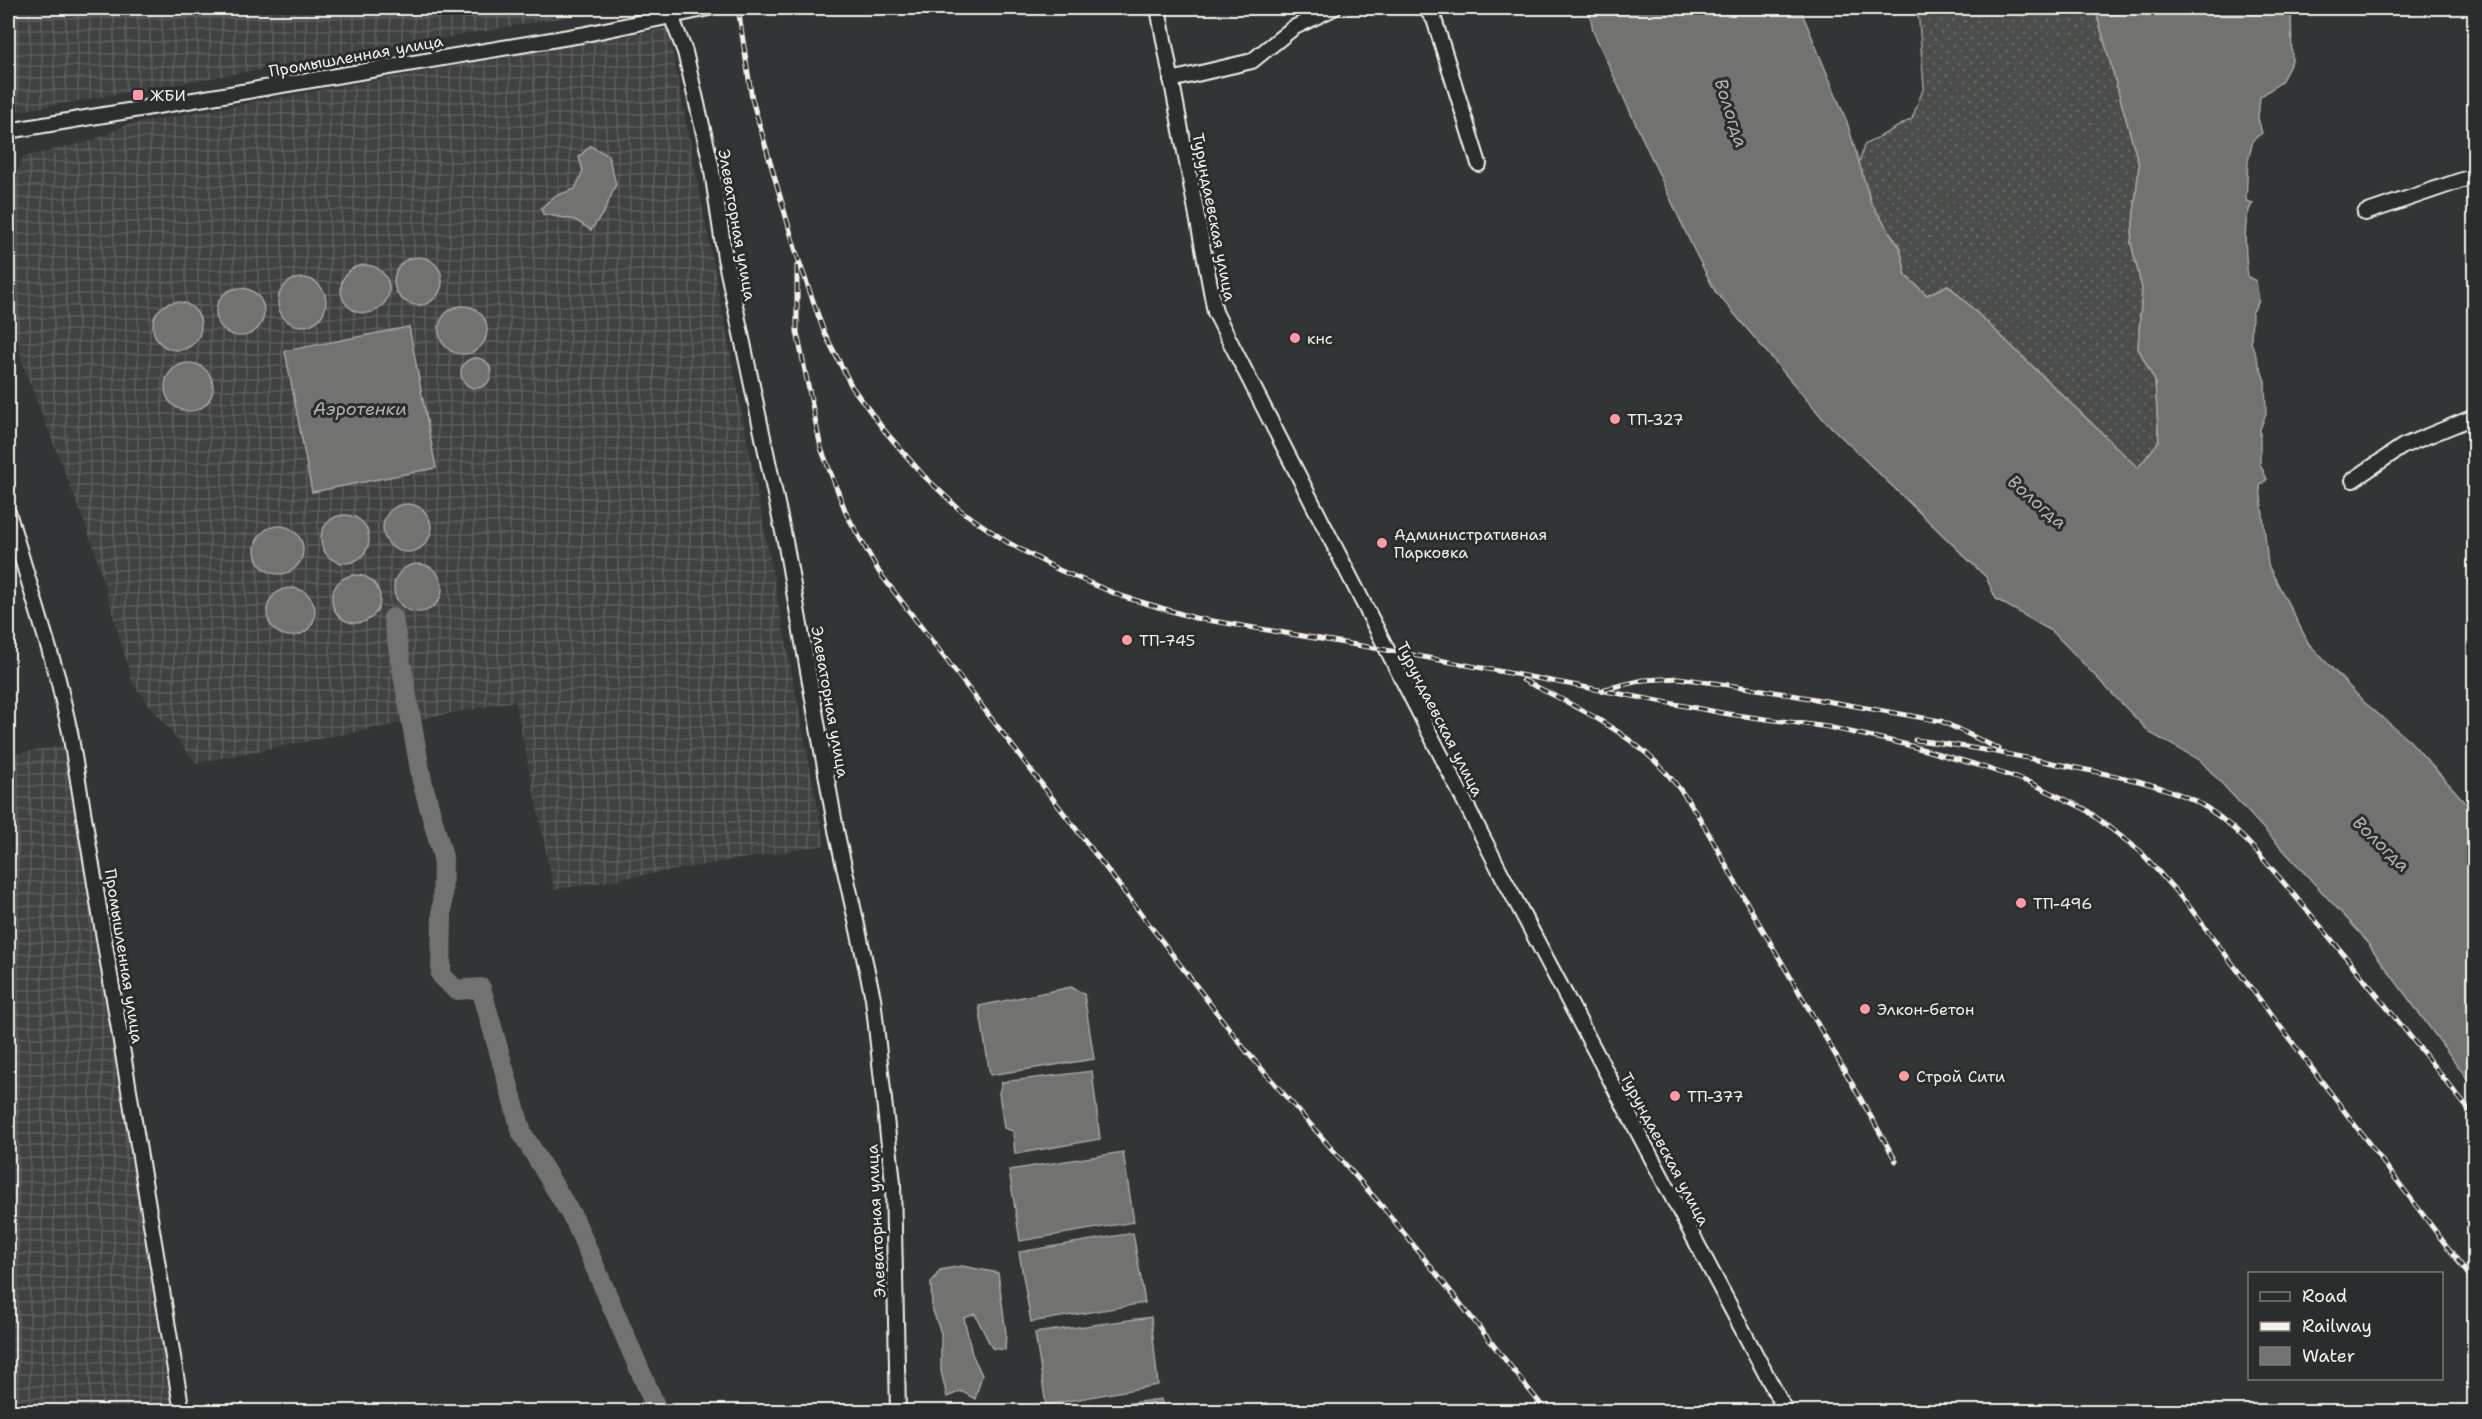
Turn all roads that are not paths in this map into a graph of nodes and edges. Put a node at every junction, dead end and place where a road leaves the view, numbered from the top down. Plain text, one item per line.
1 (709, 8) edge
2 (1158, 8) edge
3 (1334, 8) edge
4 (1425, 8) edge
5 (669, 11) edge
6 (1171, 80) junction
7 (8, 131) edge
8 (1479, 164) dead end
9 (2475, 176) edge
10 (2365, 213) dead end
11 (2475, 417) edge
12 (2353, 480) dead end
13 (8, 512) edge
14 (182, 1412) edge
15 (898, 1412) edge
16 (1786, 1412) edge

1 - 5 street, Промышленная улица
2 - 6 street, Турундаевская улица
3 - 6 street
4 - 8 street
5 - 7 street, Промышленная улица
5 - 15 street, Элеваторная улица
6 - 16 street, Турундаевская улица
9 - 10 street
11 - 12 street
13 - 14 street, Промышленная улица

